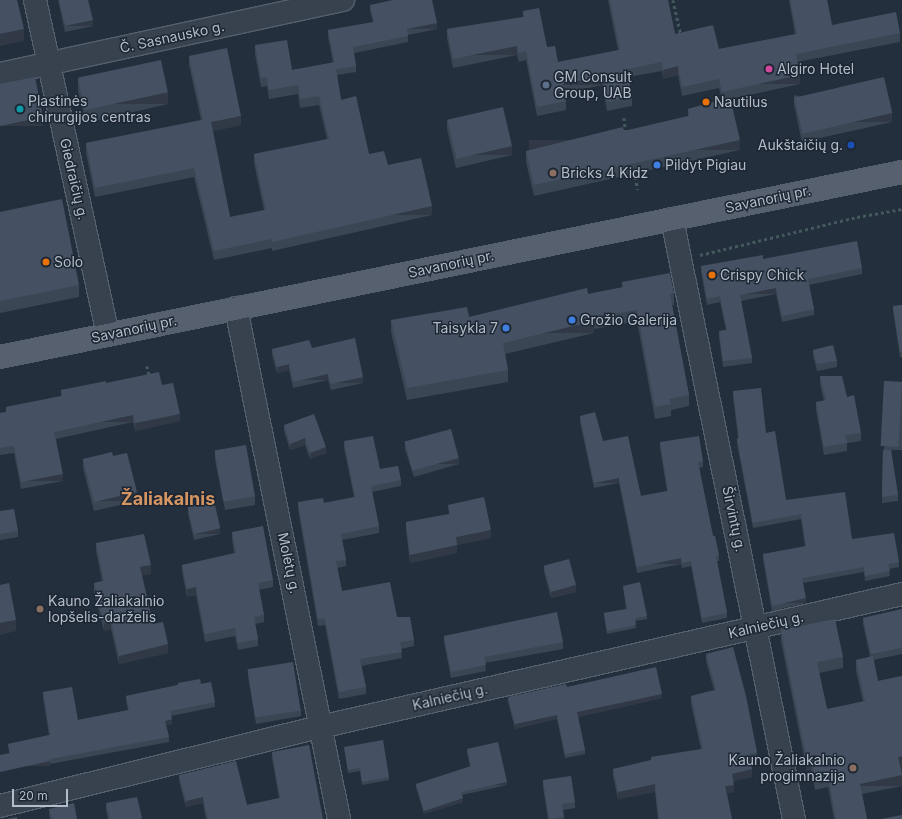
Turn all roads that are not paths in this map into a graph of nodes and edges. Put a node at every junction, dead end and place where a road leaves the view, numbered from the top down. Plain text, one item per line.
1 (36, 0) edge
2 (343, 0) edge
3 (48, 64) junction
4 (0, 74) edge
5 (902, 172) edge
6 (672, 219) junction
7 (236, 308) junction
8 (108, 334) junction
9 (0, 357) edge
10 (902, 594) edge
11 (756, 627) junction
12 (320, 727) junction
13 (0, 806) edge
14 (339, 819) edge
15 (794, 819) edge

1 - 3 street, Giedraičių g.
2 - 3 street, Č. Sasnausko g.
3 - 4 street, Č. Sasnausko g.
3 - 8 street, Giedraičių g.
5 - 6 main road, Savanorių pr.
6 - 7 main road, Savanorių pr.
6 - 11 street, Širvintų g.
7 - 8 main road, Savanorių pr.
7 - 12 street, Molėtų g.
8 - 9 main road, Savanorių pr.
10 - 11 street, Kalniečių g.
11 - 12 street, Kalniečių g.
11 - 15 street, Širvintų g.
12 - 13 street, Kalniečių g.
12 - 14 street, Molėtų g.

